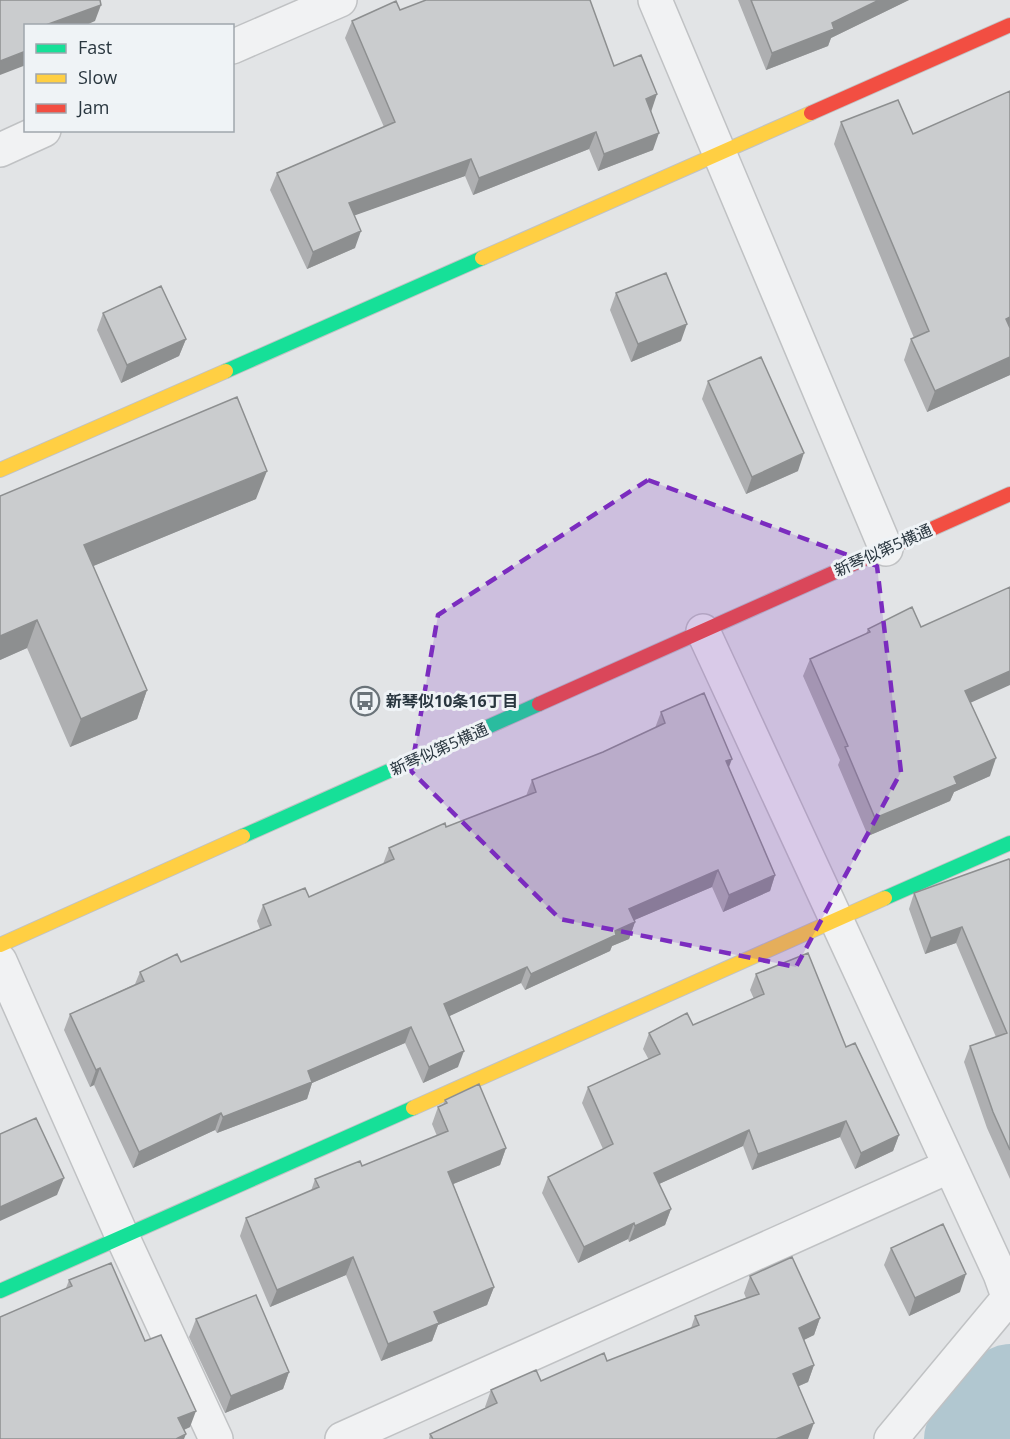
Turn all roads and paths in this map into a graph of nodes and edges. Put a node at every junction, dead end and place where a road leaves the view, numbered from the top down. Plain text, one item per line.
1 (340, 0) edge
2 (655, 0) edge
3 (1010, 25) edge
4 (234, 46) edge
5 (40, 132) edge
6 (0, 150) edge
7 (719, 154) junction
8 (0, 470) edge
9 (1010, 494) edge
10 (886, 549) junction
11 (703, 631) junction
12 (1010, 843) edge
13 (837, 921) junction
14 (0, 945) edge
15 (0, 961) edge
16 (950, 1166) junction
17 (122, 1236) junction
18 (0, 1291) edge
19 (1009, 1299) edge
20 (216, 1439) edge
21 (342, 1439) edge
22 (891, 1439) edge

1 - 4 street
2 - 7 street
3 - 7 street
5 - 6 street
7 - 8 street
7 - 10 street
9 - 10 street, 新琴似第5横通
10 - 11 street, 新琴似第5横通
11 - 13 street
11 - 14 street, 新琴似第5横通
12 - 13 street
13 - 16 street
13 - 17 street
15 - 17 street
16 - 19 street
16 - 21 street
17 - 18 street
17 - 20 street
19 - 22 street

